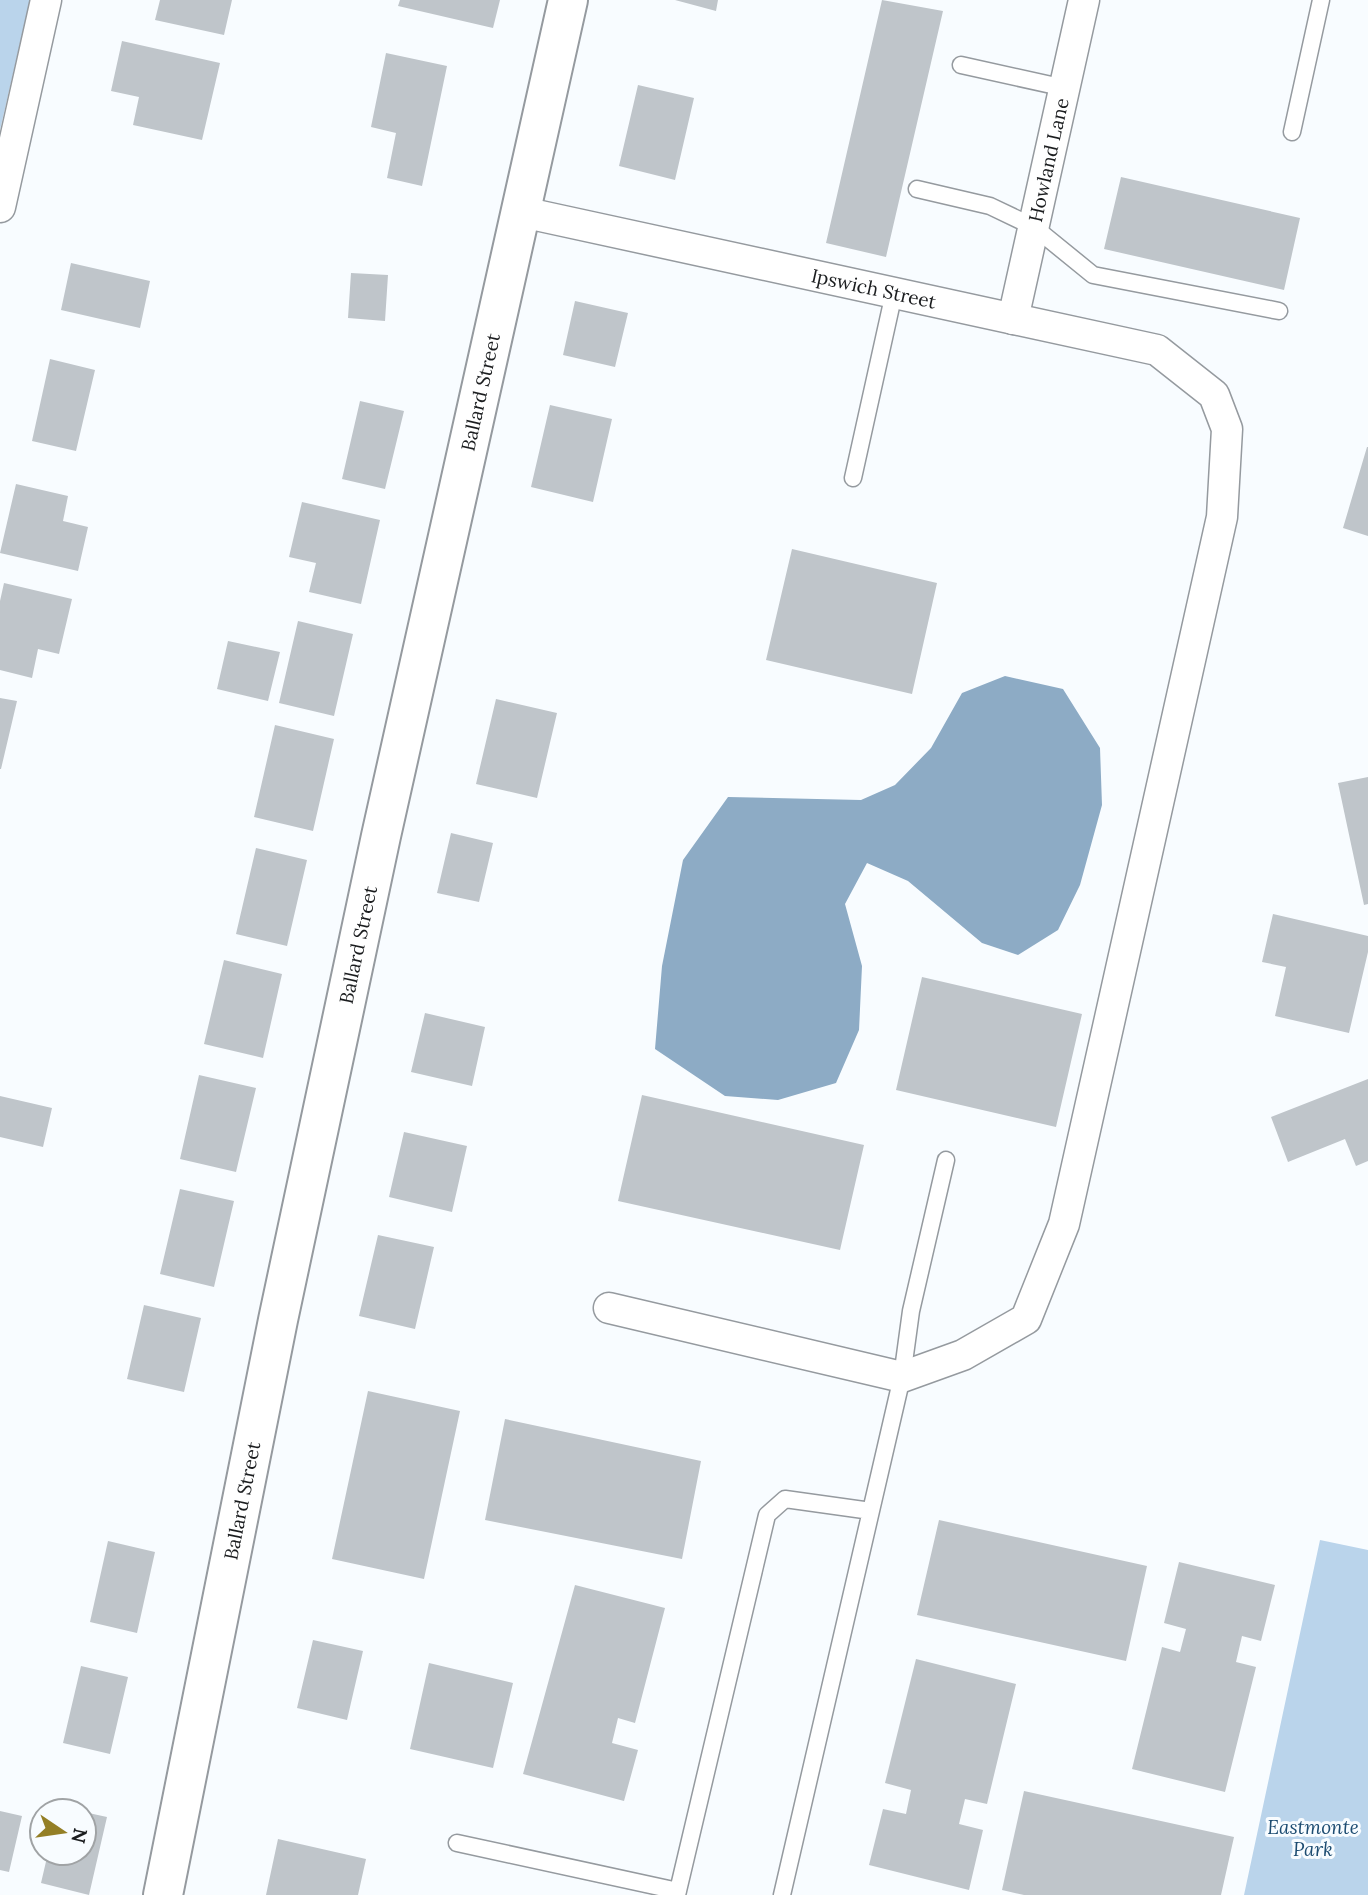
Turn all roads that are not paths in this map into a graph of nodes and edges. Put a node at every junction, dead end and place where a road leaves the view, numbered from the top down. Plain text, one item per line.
1 (46, 0) edge
2 (568, 0) edge
3 (1084, 0) edge
4 (1321, 0) edge
5 (961, 65) dead end
6 (1065, 88) junction
7 (1292, 132) dead end
8 (916, 189) dead end
9 (0, 207) edge
10 (522, 212) junction
11 (1034, 227) junction
12 (894, 293) junction
13 (1279, 311) dead end
14 (1013, 319) junction
15 (853, 478) dead end
16 (946, 1160) dead end
17 (609, 1308) dead end
18 (902, 1377) junction
19 (871, 1511) junction
20 (457, 1843) dead end
21 (678, 1893) edge
22 (163, 1895) edge
23 (782, 1895) edge

1 - 9 street
2 - 10 street, Ballard Street
3 - 6 street, Howland Lane
4 - 7 lane
5 - 6 lane
6 - 11 street, Howland Lane
8 - 11 lane
10 - 12 street, Ipswich Street
10 - 22 street, Ballard Street
11 - 13 lane
11 - 14 street, Howland Lane
12 - 14 street, Ipswich Street
12 - 15 lane
14 - 18 street, Ipswich Street
16 - 18 lane
17 - 18 street
18 - 19 lane
19 - 21 lane
19 - 23 lane
20 - 21 lane

